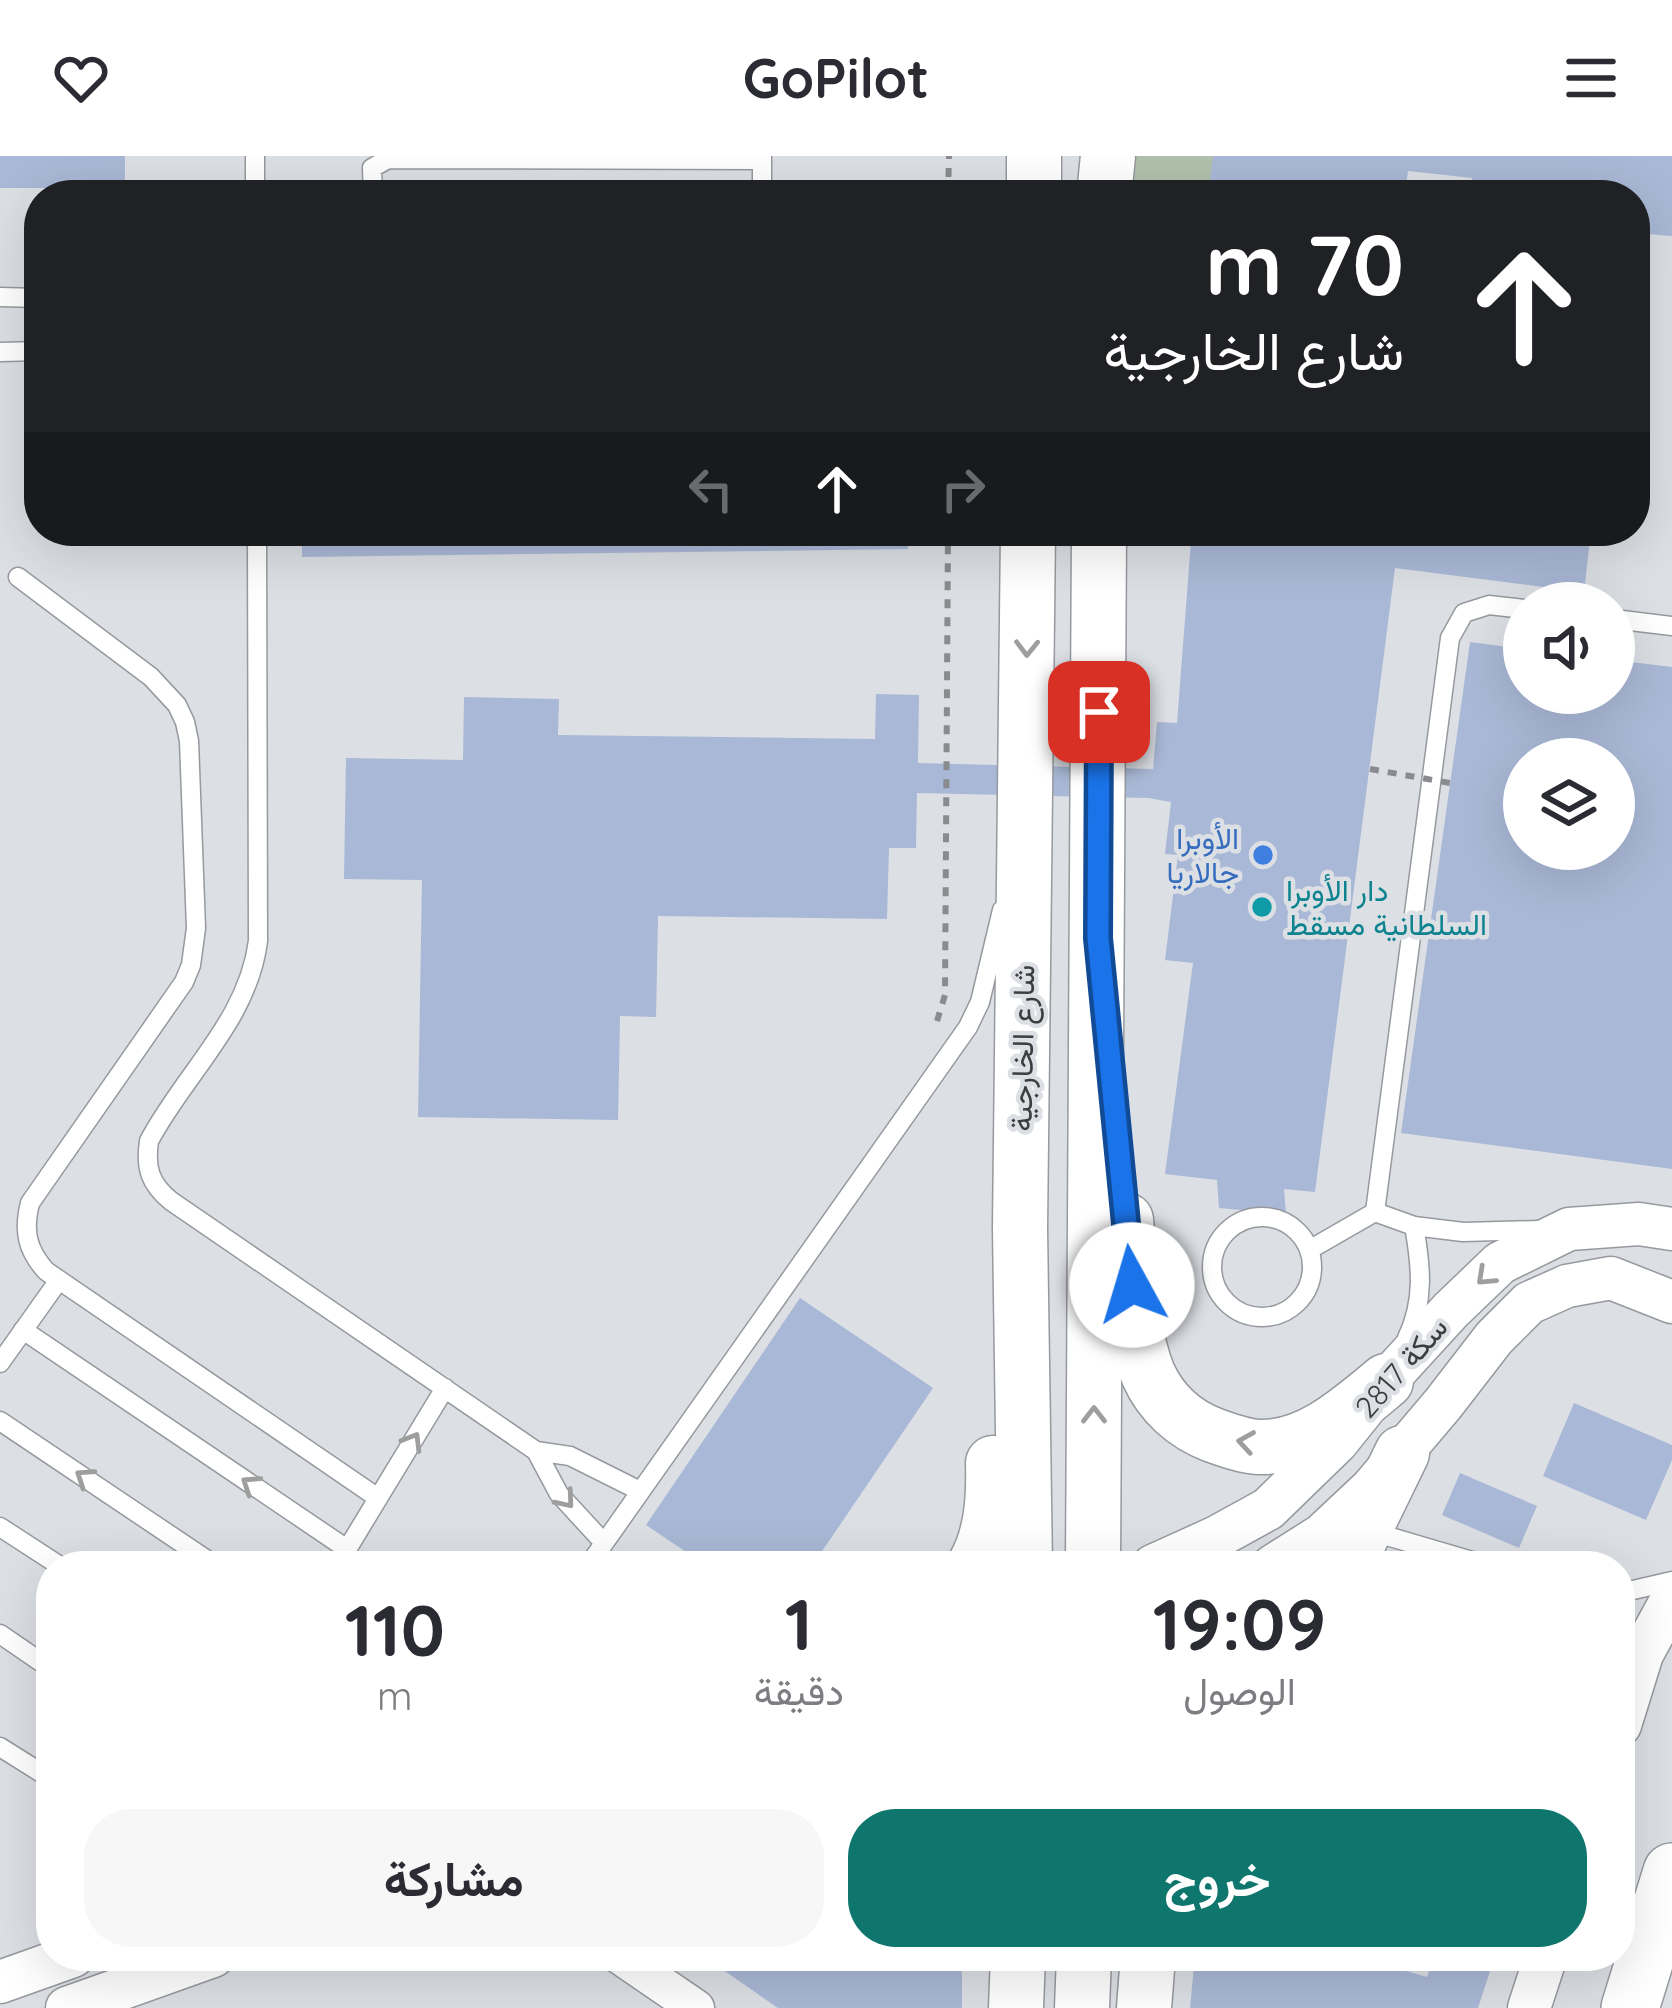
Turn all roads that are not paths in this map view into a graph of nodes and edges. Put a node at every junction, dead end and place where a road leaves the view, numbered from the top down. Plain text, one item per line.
1 (762, 158) edge
2 (372, 180) edge
3 (257, 546) edge
4 (1028, 546) edge
5 (1099, 546) edge
6 (18, 577) dead end
7 (1503, 607) edge
8 (1635, 622) edge
9 (1672, 626) edge
10 (1024, 820) junction
11 (1098, 938) junction
12 (1375, 1212) junction
13 (1414, 1226) junction
14 (1020, 1228) junction
15 (1672, 1228) edge
16 (1569, 1229) junction
17 (1309, 1250) junction
18 (58, 1280) junction
19 (1672, 1302) edge
20 (23, 1330) junction
21 (0, 1363) edge
22 (1385, 1382) junction
23 (445, 1388) junction
24 (0, 1421) edge
25 (536, 1451) junction
26 (1402, 1453) junction
27 (640, 1491) junction
28 (378, 1498) junction
29 (0, 1527) edge
30 (604, 1543) junction
31 (1356, 1548) edge
32 (37, 1551) edge
33 (194, 1551) edge
34 (332, 1551) edge
35 (346, 1551) edge
36 (598, 1551) edge
37 (983, 1551) edge
38 (1024, 1551) edge
39 (1093, 1551) edge
40 (1187, 1551) edge
41 (1297, 1551) edge
42 (1672, 1581) edge
43 (1635, 1590) edge
44 (1672, 1599) edge
45 (0, 1634) edge
46 (1635, 1636) edge
47 (36, 1659) edge
48 (0, 1747) edge
49 (36, 1770) edge
50 (1672, 1872) edge
51 (36, 1969) edge
52 (171, 1971) edge
53 (642, 1971) edge
54 (988, 1971) edge
55 (1017, 1971) edge
56 (1083, 1971) edge
57 (1147, 1971) edge
58 (1541, 1971) edge
59 (0, 1982) edge
60 (68, 2008) edge
61 (696, 2008) edge
62 (989, 2008) edge
63 (1016, 2008) edge
64 (1082, 2008) edge
65 (1144, 2008) edge
66 (1529, 2008) edge
67 (1630, 2008) edge

1 - 2 lane
3 - 23 lane
4 -> 10 main road, شارع الخارجية
5 - 11 main road
6 - 18 lane
7 - 12 lane
8 - 9 lane
10 - 14 main road, شارع الخارجية
10 - 27 lane
22 -> 11 main road
39 -> 11 main road
12 - 13 lane
12 - 17 lane
13 - 16 lane
13 - 22 lane
14 - 37 main road
14 - 38 main road, شارع الخارجية
15 - 16 street, سكة 2817
16 -> 22 street, سكة 2817
17 - 17 lane
18 - 20 lane
18 - 28 lane
19 - 26 street, سكة 2817
20 - 21 lane
34 -> 20 lane
22 - 40 street, سكة 2817
23 - 25 lane
28 -> 23 lane
33 -> 24 lane
25 - 27 lane
25 -> 30 lane
26 - 31 main road
26 - 41 street, سكة 2817
27 - 30 lane
28 - 35 lane
29 - 32 lane
30 - 36 lane
42 - 43 lane
44 - 46 street
45 - 47 lane
48 - 49 lane
50 - 67 highway
51 - 59 street
52 - 60 street
53 - 61 street
54 - 62 main road
55 - 63 main road
56 - 64 main road
57 - 65 main road
58 - 66 street

